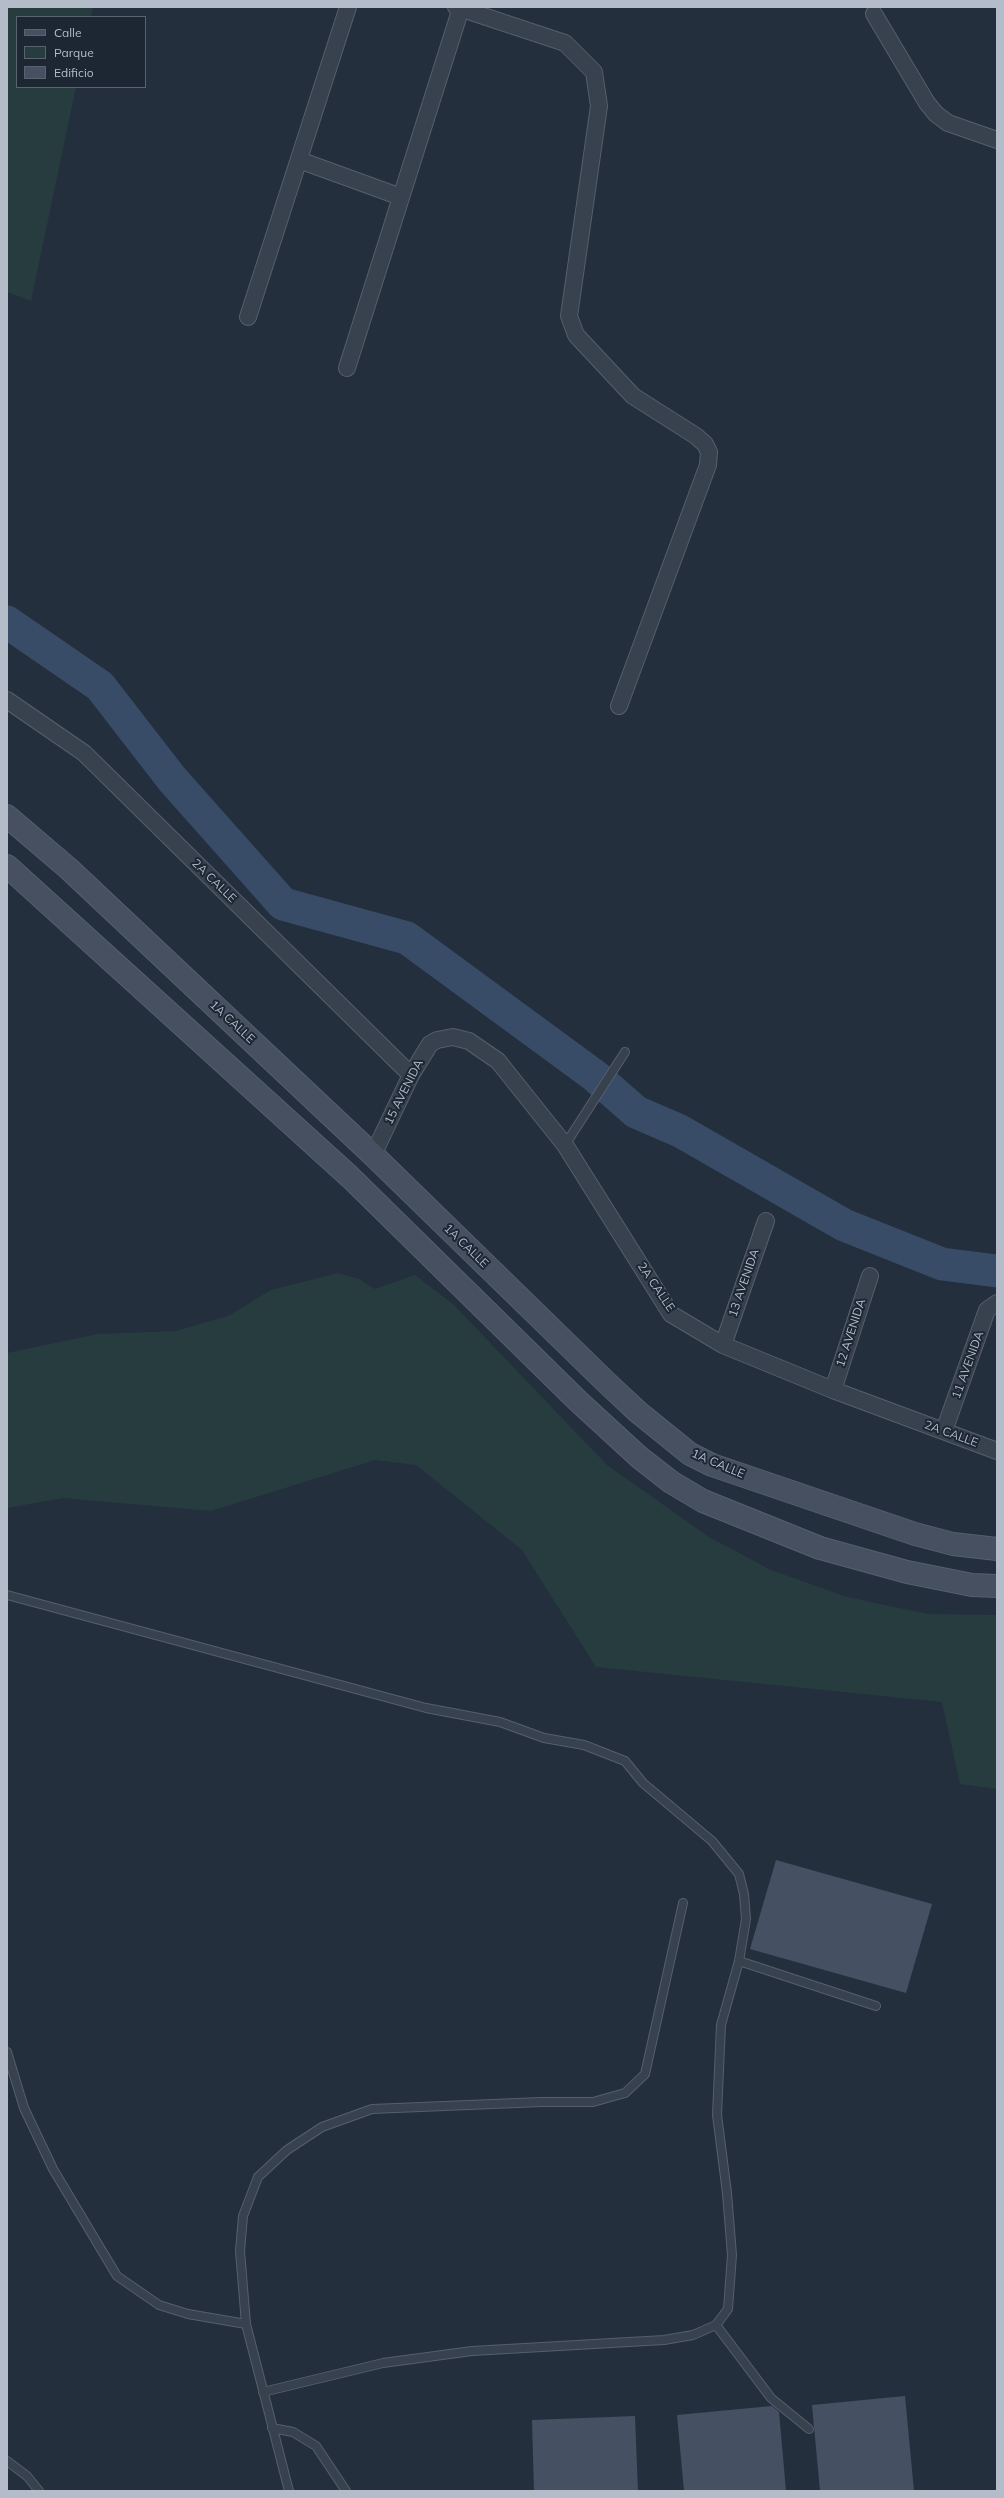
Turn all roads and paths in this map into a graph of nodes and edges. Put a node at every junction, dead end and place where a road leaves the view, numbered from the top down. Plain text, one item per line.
1 (348, 7) edge
2 (460, 8) edge
3 (874, 14) dead end
4 (997, 140) edge
5 (299, 160) junction
6 (401, 197) junction
7 (248, 318) dead end
8 (347, 368) dead end
9 (7, 700) edge
10 (619, 706) dead end
11 (7, 816) edge
12 (7, 866) edge
13 (445, 1038) joint
14 (625, 1052) dead end
15 (411, 1075) junction
16 (565, 1145) junction
17 (373, 1155) junction
18 (766, 1221) dead end
19 (870, 1276) dead end
20 (997, 1303) edge
21 (723, 1345) junction
22 (833, 1390) junction
23 (944, 1431) junction
24 (997, 1451) edge
25 (997, 1549) edge
26 (997, 1586) edge
27 (7, 1595) edge
28 (683, 1903) dead end
29 (739, 1961) junction
30 (876, 2006) dead end
31 (7, 2052) edge
32 (246, 2324) junction
33 (716, 2325) junction
34 (263, 2392) junction
35 (272, 2428) junction
36 (809, 2429) dead end
37 (7, 2461) edge
38 (39, 2491) edge
39 (289, 2491) edge
40 (346, 2491) edge

1 - 5 street
2 - 6 street
2 - 10 street
3 - 4 street
5 - 6 street
5 - 7 street
6 - 8 street
9 - 15 street, 2A CALLE
11 - 17 main road, 1A CALLE
12 - 26 main road
13 - 15 street, 15 AVENIDA
13 - 16 street, 2A CALLE
14 - 16 lane
15 - 17 street, 15 AVENIDA
16 - 21 street, 2A CALLE
17 - 25 main road, 1A CALLE
18 - 21 street, 13 AVENIDA
19 - 22 street, 12 AVENIDA
20 - 23 street, 11 AVENIDA
21 - 22 street, 2A CALLE
22 - 23 street, 2A CALLE
23 - 24 street, 2A CALLE
27 - 29 lane
28 - 32 lane
29 - 30 lane
29 - 33 lane
31 - 32 lane
32 - 34 lane
33 - 34 lane
33 - 36 lane
34 - 35 lane
35 - 39 lane
35 - 40 lane
37 - 38 lane

